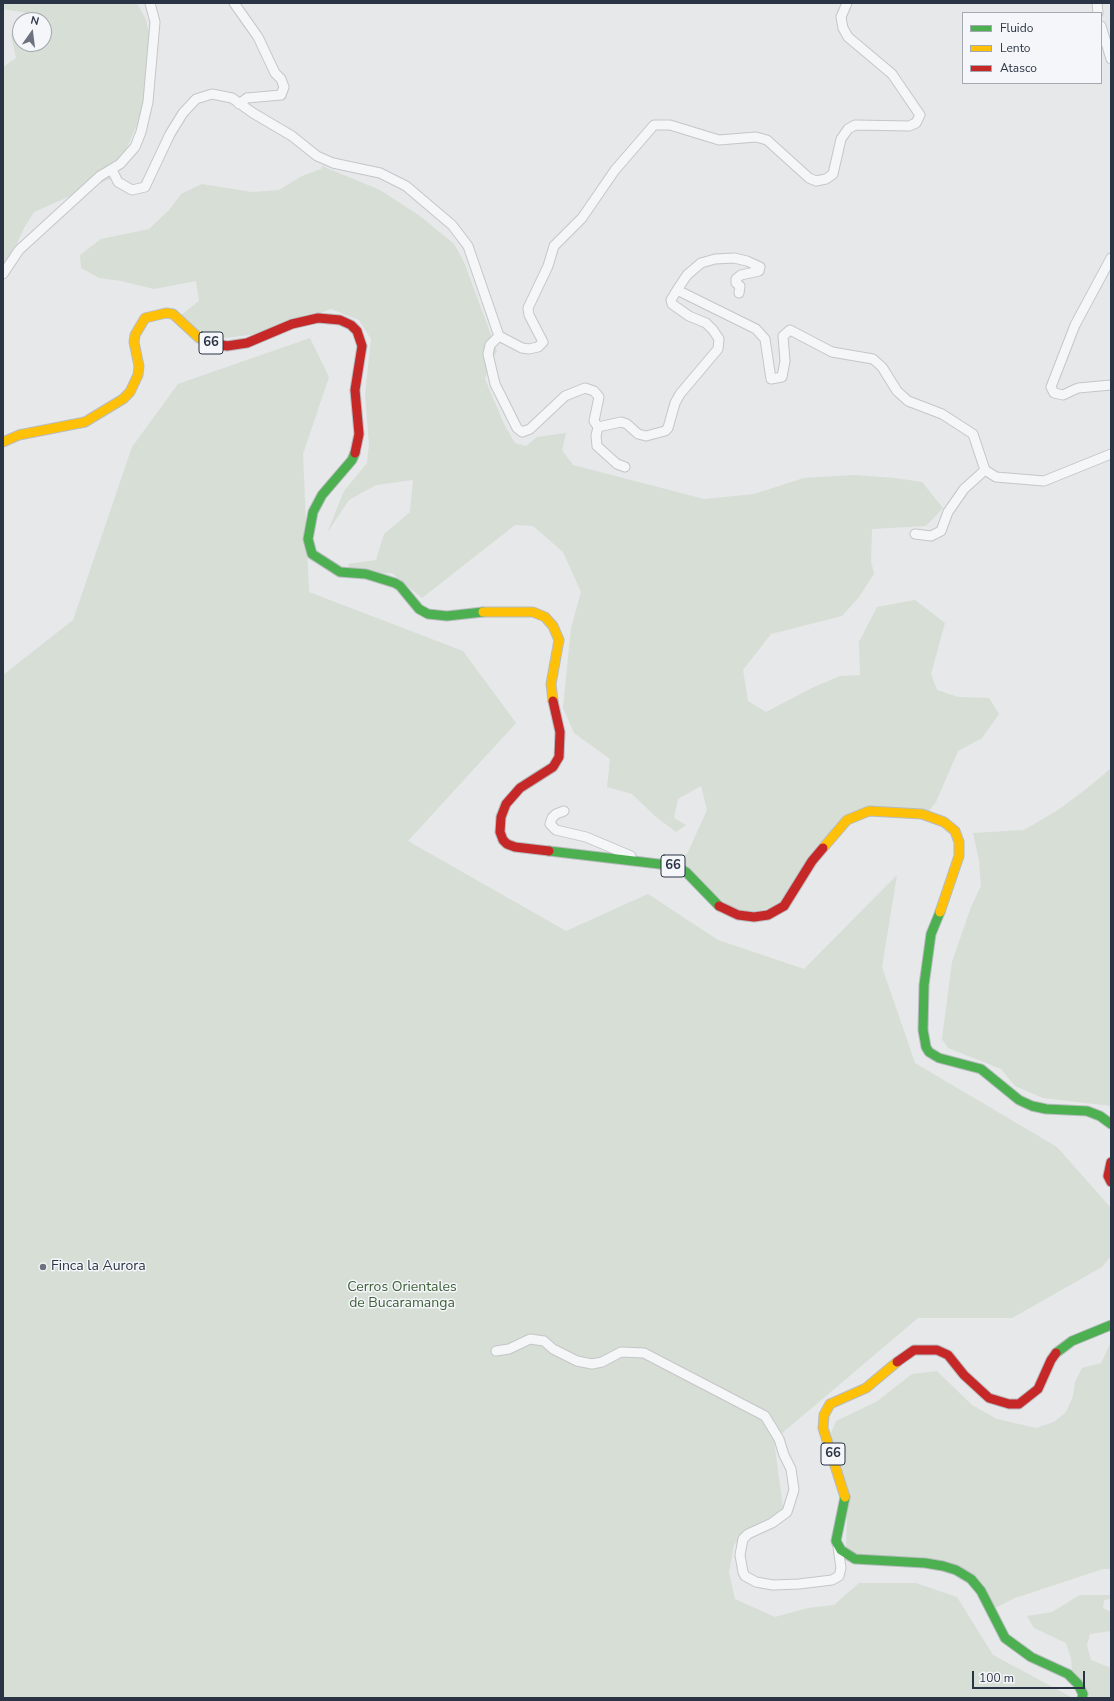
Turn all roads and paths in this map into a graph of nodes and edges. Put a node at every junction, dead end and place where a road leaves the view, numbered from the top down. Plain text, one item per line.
1 (150, 3) edge
2 (234, 3) edge
3 (847, 3) edge
4 (1102, 29) edge
5 (1111, 59) edge
6 (239, 104) junction
7 (112, 170) junction
8 (1111, 258) edge
9 (3, 274) edge
10 (677, 290) junction
11 (739, 293) dead end
12 (499, 336) junction
13 (1111, 385) edge
14 (598, 427) junction
15 (3, 442) edge
16 (1111, 454) edge
17 (625, 467) dead end
18 (985, 470) junction
19 (915, 534) dead end
20 (564, 811) dead end
21 (641, 861) junction
22 (1111, 1124) edge
23 (1111, 1162) edge
24 (1111, 1182) edge
25 (1111, 1325) edge
26 (496, 1351) dead end
27 (838, 1546) junction
28 (1082, 1698) edge

1 - 7 street
2 - 6 street
3 - 12 street
4 - 5 street
6 - 7 street
6 - 12 street
7 - 9 street
8 - 13 street
10 - 11 street
10 - 14 street
10 - 18 street
12 - 14 street
14 - 17 street
15 - 21 highway, 66
16 - 18 street
18 - 19 street
20 - 21 street
21 - 22 highway, 66
23 - 24 highway
25 - 27 highway, 66
26 - 27 street
27 - 28 highway

